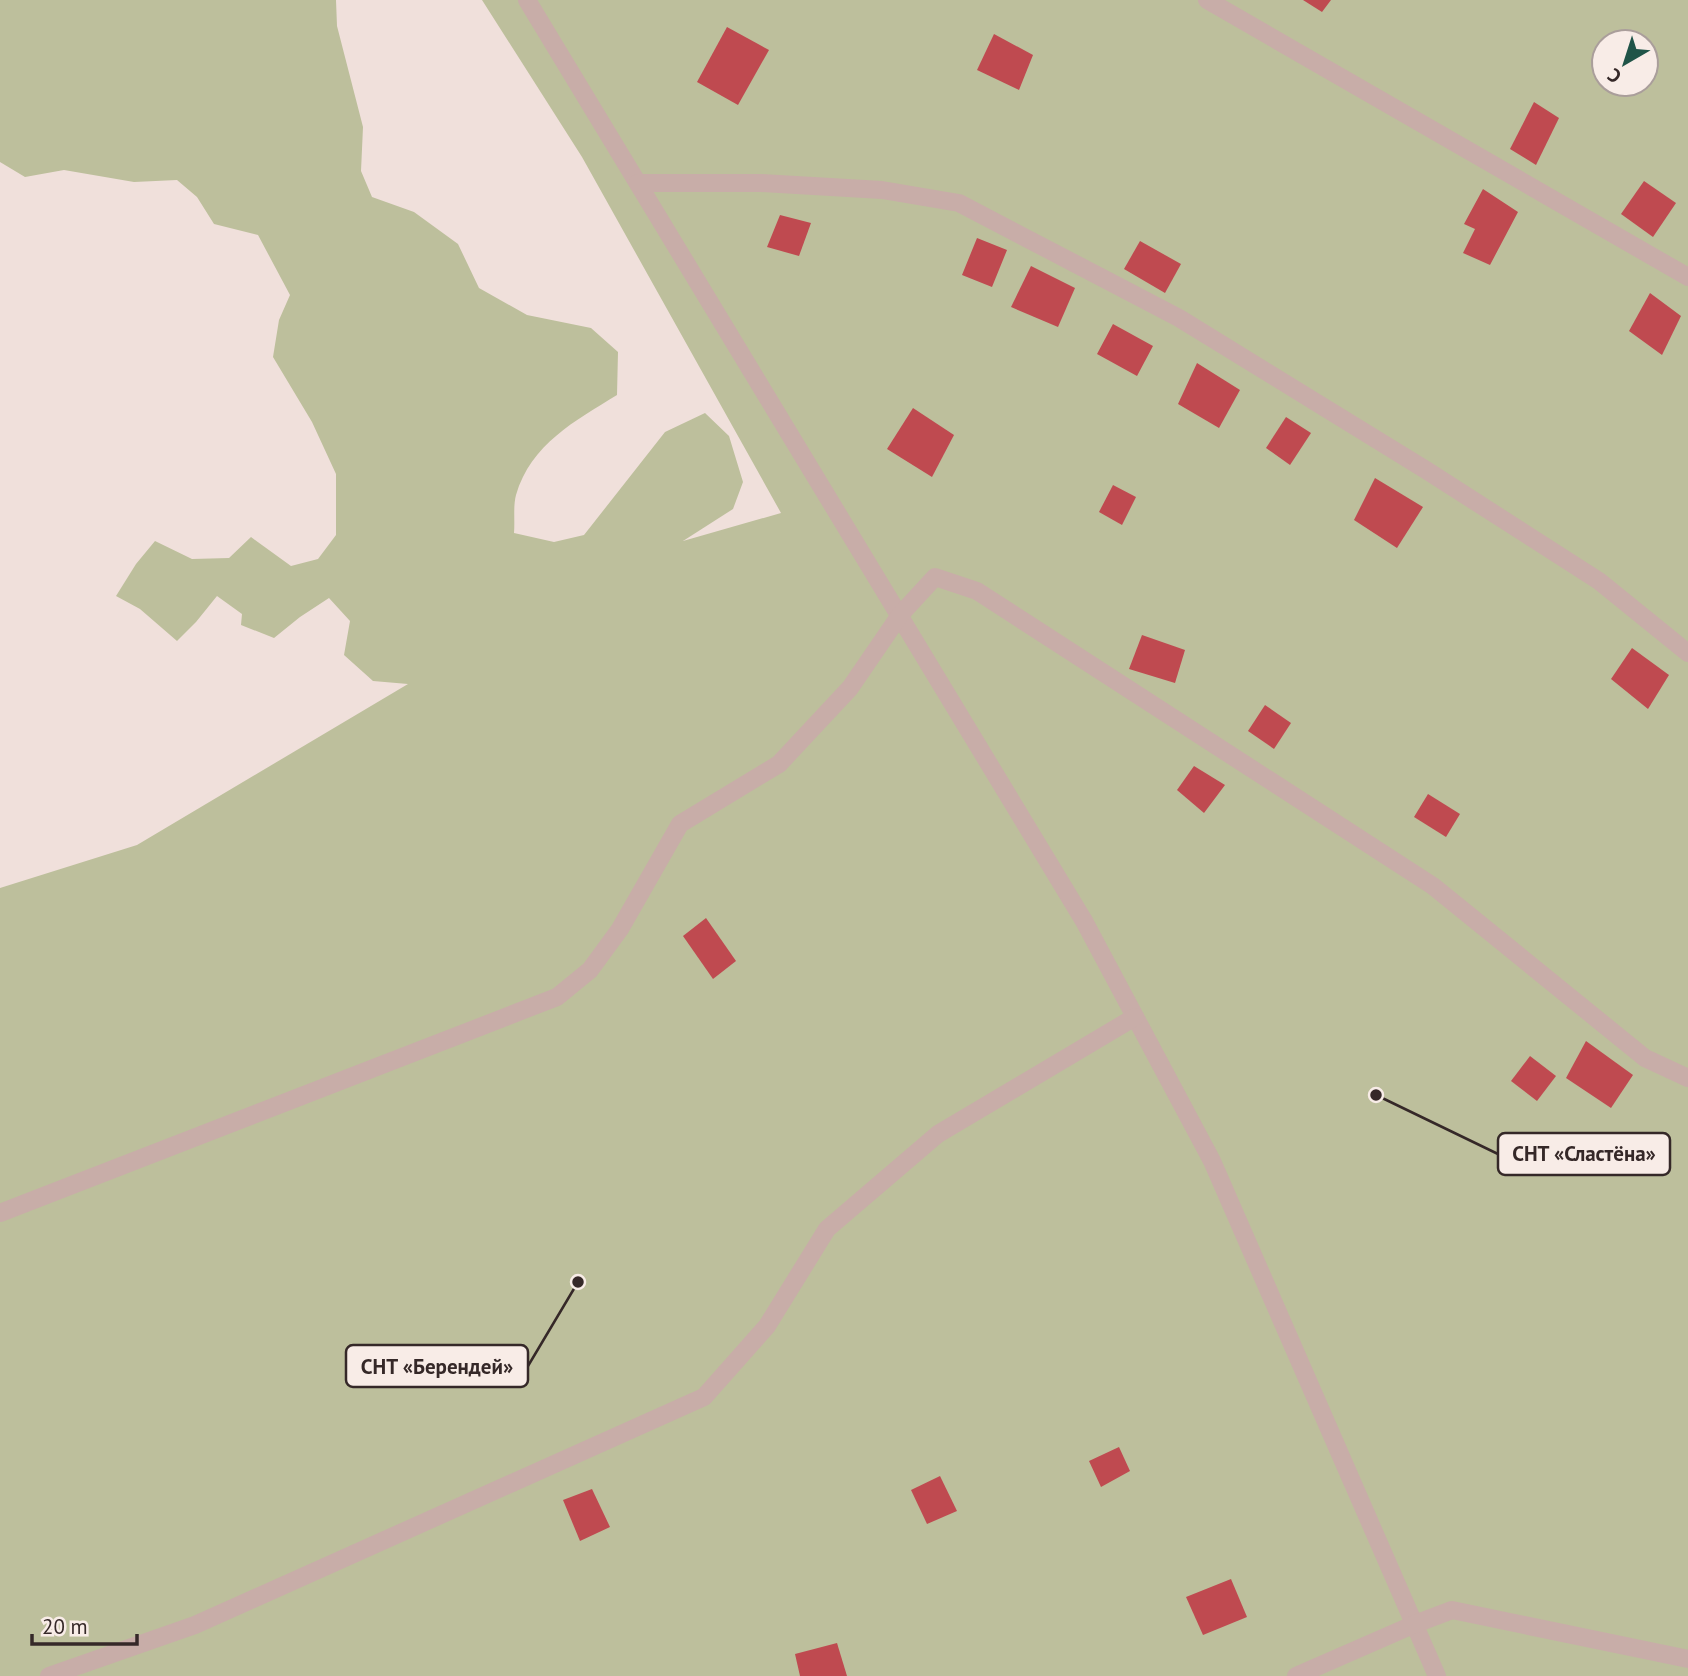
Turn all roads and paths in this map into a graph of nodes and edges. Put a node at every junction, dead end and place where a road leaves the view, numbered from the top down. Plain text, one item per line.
1 (527, 0) edge
2 (1207, 0) edge
3 (638, 183) junction
4 (1688, 277) edge
5 (900, 615) junction
6 (1688, 653) edge
7 (1135, 1017) junction
8 (1688, 1078) edge
9 (0, 1213) edge
10 (1415, 1624) junction
11 (1688, 1659) edge
12 (48, 1676) edge
13 (1297, 1676) edge
14 (1437, 1676) edge

1 - 3 street
2 - 4 street
3 - 5 street
3 - 6 street
5 - 7 street
5 - 8 street
5 - 9 street
7 - 10 street
7 - 12 street
10 - 11 street
10 - 13 street
10 - 14 street

